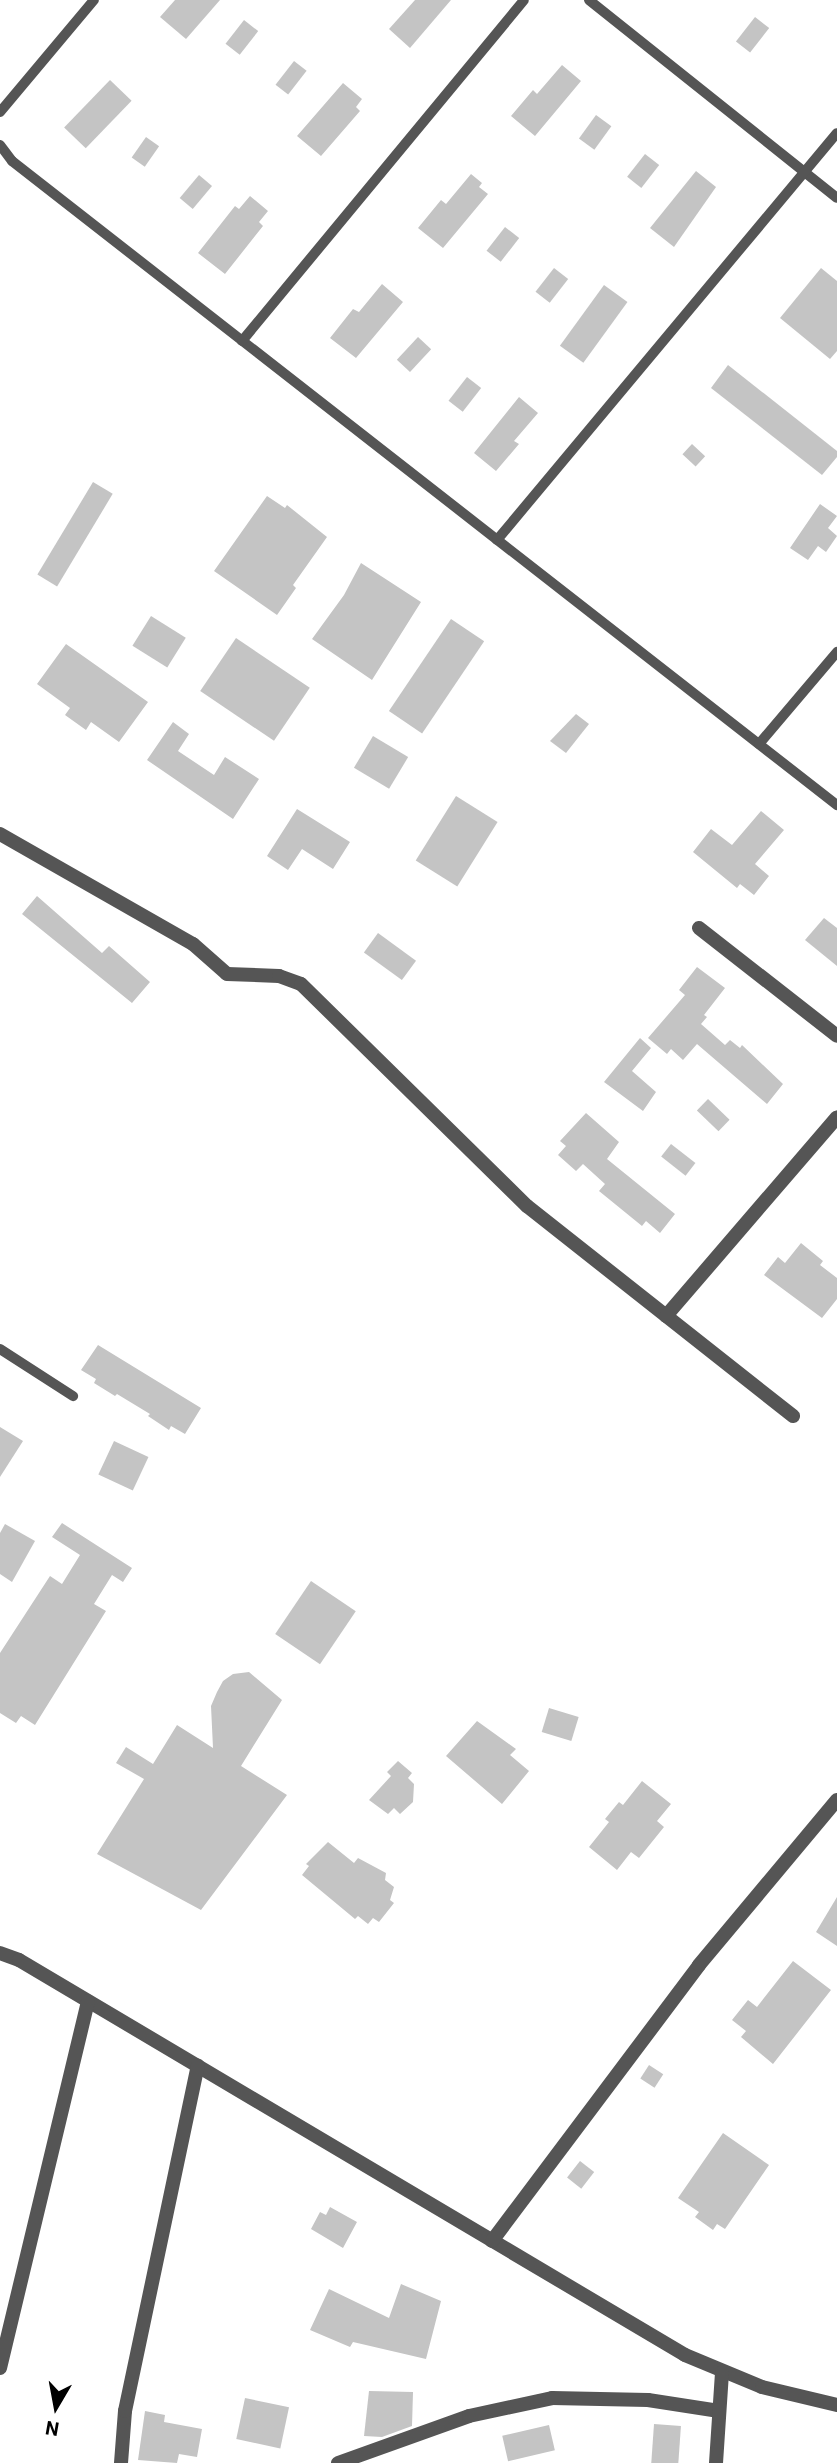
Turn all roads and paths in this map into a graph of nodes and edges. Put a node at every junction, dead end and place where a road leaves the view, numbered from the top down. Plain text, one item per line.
1 (94, 0) edge
2 (524, 0) edge
3 (589, 0) edge
4 (0, 113) edge
5 (837, 133) edge
6 (0, 145) edge
7 (804, 173) junction
8 (837, 198) edge
9 (242, 341) junction
10 (497, 540) junction
11 (837, 652) edge
12 (759, 744) junction
13 (837, 805) edge
14 (0, 834) edge
15 (699, 928) dead end
16 (837, 1036) edge
17 (837, 1117) edge
18 (666, 1316) junction
19 (0, 1349) edge
20 (74, 1396) dead end
21 (793, 1416) dead end
22 (837, 1800) edge
23 (0, 1953) edge
24 (88, 2001) junction
25 (198, 2066) junction
26 (492, 2241) junction
27 (0, 2368) edge
28 (722, 2372) junction
29 (837, 2405) edge
30 (719, 2411) junction
31 (121, 2463) edge
32 (338, 2463) edge
33 (716, 2463) edge

1 - 4 lane
2 - 9 lane
3 - 7 lane
5 - 7 lane
6 - 9 lane
7 - 8 lane
7 - 10 lane
9 - 10 lane
10 - 12 lane
11 - 12 lane
12 - 13 lane
14 - 18 street
15 - 16 street
17 - 18 street
18 - 21 street
19 - 20 lane
22 - 26 street
23 - 24 street
24 - 25 street
24 - 27 street
25 - 26 street
25 - 31 street
26 - 28 street
28 - 29 street
28 - 30 street
30 - 32 street
30 - 33 street

